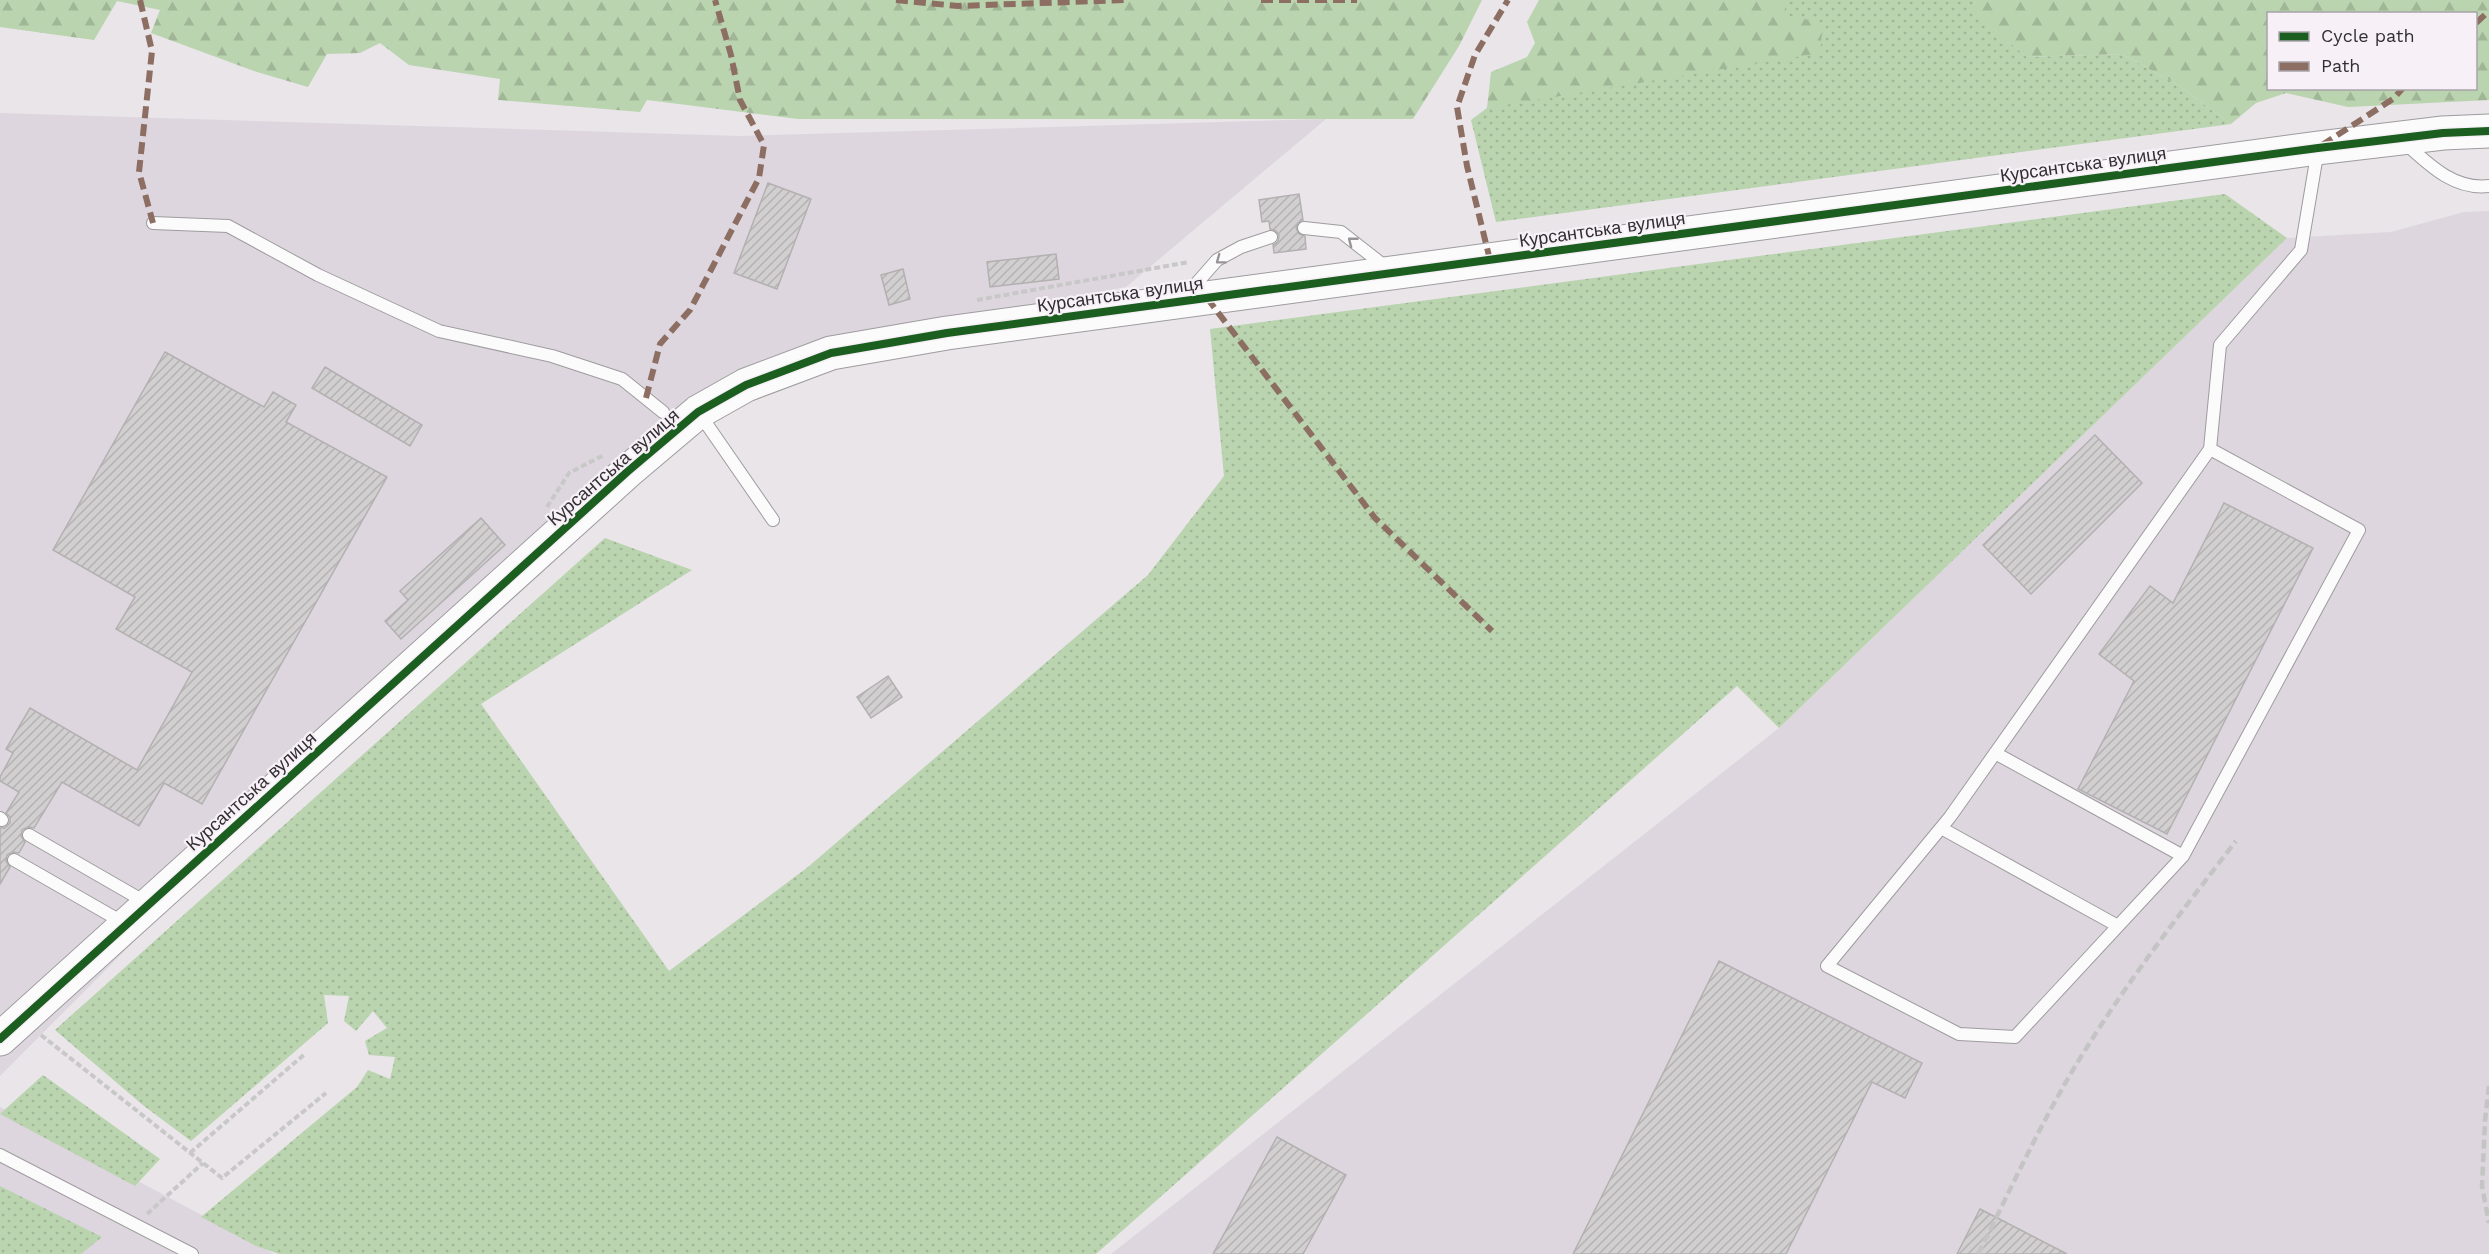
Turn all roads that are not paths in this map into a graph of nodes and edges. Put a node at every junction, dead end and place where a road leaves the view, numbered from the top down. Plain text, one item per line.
1 (2489, 130) edge
2 (2400, 138) junction
3 (2318, 148) junction
4 (2489, 186) edge
5 (153, 223) dead end
6 (1304, 228) dead end
7 (1271, 237) dead end
8 (1393, 273) junction
9 (1180, 301) junction
10 (663, 412) dead end
11 (698, 412) junction
12 (2210, 449) junction
13 (773, 520) dead end
14 (1995, 753) junction
15 (1941, 828) junction
16 (29, 835) dead end
17 (2183, 856) junction
18 (14, 860) dead end
19 (137, 914) junction
20 (2118, 926) junction
21 (11, 1029) edge
22 (0, 1155) edge
23 (192, 1254) edge

1 - 2 street, Курсантська вулиця
2 - 3 street, Курсантська вулиця
2 - 4 lane
3 - 8 street, Курсантська вулиця
3 - 12 lane
5 - 10 lane
8 -> 6 lane
7 -> 9 lane
8 - 9 street, Курсантська вулиця
9 - 11 street, Курсантська вулиця
11 - 13 lane
11 - 19 street, Курсантська вулиця
12 - 14 lane
12 - 17 lane
14 - 15 lane
14 - 17 lane
15 - 20 lane
15 - 20 lane
16 - 19 lane
17 - 20 lane
18 - 19 lane
19 - 21 street, Курсантська вулиця
22 - 23 lane

